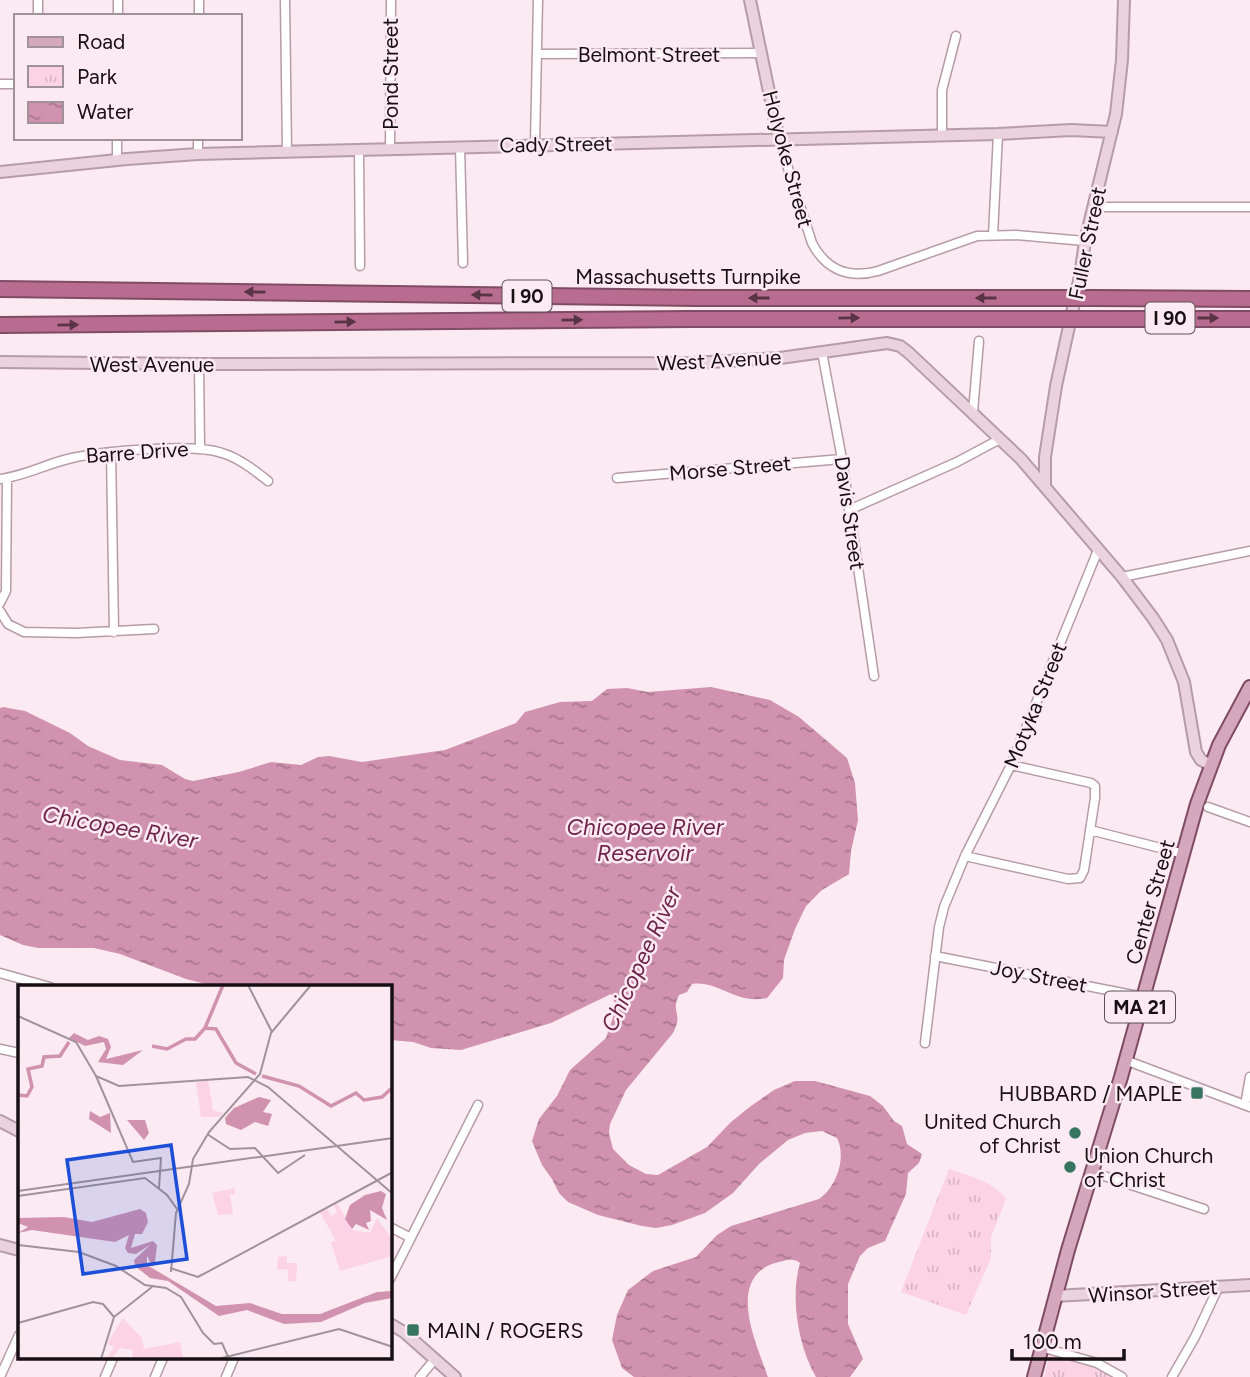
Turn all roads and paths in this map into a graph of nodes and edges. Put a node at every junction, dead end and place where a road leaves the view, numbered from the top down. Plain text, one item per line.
1 (285, 0) edge
2 (391, 0) edge
3 (538, 0) edge
4 (750, 0) edge
5 (1124, 0) edge
6 (956, 36) dead end
7 (761, 53) junction
8 (538, 54) junction
9 (1112, 132) junction
10 (942, 134) junction
11 (998, 134) junction
12 (117, 140) edge
13 (198, 140) edge
14 (779, 140) junction
15 (535, 144) junction
16 (460, 147) junction
17 (390, 149) junction
18 (359, 150) junction
19 (287, 152) junction
20 (198, 154) junction
21 (117, 160) junction
22 (0, 172) edge
23 (1095, 207) junction
24 (1250, 208) edge
25 (993, 234) junction
26 (1085, 241) junction
27 (463, 263) dead end
28 (360, 266) dead end
29 (0, 289) edge
30 (1250, 299) edge
31 (1250, 319) edge
32 (0, 325) edge
33 (979, 341) dead end
34 (822, 352) junction
35 (0, 362) edge
36 (199, 364) junction
37 (973, 412) junction
38 (1000, 439) junction
39 (200, 448) junction
40 (111, 452) junction
41 (842, 458) junction
42 (4, 478) edge
43 (617, 478) dead end
44 (268, 481) dead end
45 (1045, 486) junction
46 (849, 510) junction
47 (1098, 550) junction
48 (1250, 551) edge
49 (1122, 577) junction
50 (0, 603) edge
51 (0, 611) edge
52 (153, 629) dead end
53 (114, 632) junction
54 (874, 676) dead end
55 (1250, 687) edge
56 (1011, 765) junction
57 (1211, 765) junction
58 (1208, 807) dead end
59 (1250, 822) edge
60 (1090, 830) junction
61 (1184, 854) junction
62 (965, 856) junction
63 (935, 956) junction
64 (0, 973) edge
65 (43, 985) edge
66 (1143, 997) junction
67 (925, 1043) dead end
68 (0, 1049) edge
69 (18, 1053) edge
70 (1125, 1060) junction
71 (1250, 1077) edge
72 (478, 1105) dead end
73 (1247, 1106) edge
74 (0, 1121) edge
75 (18, 1130) edge
76 (1092, 1172) junction
77 (1204, 1209) dead end
78 (392, 1228) edge
79 (411, 1238) junction
80 (0, 1245) edge
81 (18, 1250) edge
82 (392, 1275) edge
83 (1250, 1284) edge
84 (1219, 1286) junction
85 (1055, 1296) junction
86 (392, 1325) edge
87 (18, 1336) edge
88 (1041, 1347) junction
89 (4, 1355) edge
90 (435, 1359) junction
91 (112, 1360) edge
92 (162, 1360) edge
93 (233, 1360) edge
94 (0, 1377) edge
95 (105, 1377) edge
96 (155, 1377) edge
97 (226, 1377) edge
98 (420, 1377) edge
99 (455, 1377) edge
100 (1034, 1377) edge
101 (1122, 1377) edge
102 (1172, 1377) edge

1 - 19 street
2 - 17 street, Pond Street
3 - 8 street
4 - 7 main road, Holyoke Street
5 - 9 main road, Fuller Street
6 - 10 street
7 - 8 street, Belmont Street
7 - 14 main road, Holyoke Street
8 - 15 street
9 - 11 main road, Cady Street
9 - 23 main road, Fuller Street
10 - 11 main road, Cady Street
10 - 14 main road, Cady Street
11 - 25 street
12 - 21 street
13 - 20 street
14 - 15 main road, Cady Street
14 - 25 street, Holyoke Street
15 - 16 main road, Cady Street
16 - 17 main road, Cady Street
16 - 27 street
17 - 18 main road, Cady Street
18 - 19 main road, Cady Street
18 - 28 street
19 - 20 main road, Cady Street
20 - 21 main road, Cady Street
21 - 22 main road, Cady Street
23 - 24 street
23 - 26 main road, Fuller Street
25 - 26 street
26 - 45 main road, Fuller Street
30 -> 29 highway, Massachusetts Turnpike / I 90, bridge
32 -> 31 highway, Massachusetts Turnpike / I 90, bridge
33 - 37 street
34 - 36 main road, West Avenue
34 - 37 main road, West Avenue
34 - 41 street, Davis Street
35 - 36 main road, West Avenue
36 - 39 street
37 - 38 main road, West Avenue
38 - 45 main road, West Avenue
38 - 46 street
39 - 40 street, Barre Drive
39 - 44 street, Barre Drive
40 - 42 street, Barre Drive
40 - 53 street
41 - 43 street, Morse Street
41 - 46 street, Davis Street
42 - 50 street
45 - 47 main road, West Avenue
46 - 54 street, Davis Street
47 - 49 main road, West Avenue
47 - 56 street, Motyka Street
48 - 49 street
49 - 57 main road, West Avenue
51 - 53 street
52 - 53 street
55 - 57 main road, Center Street / MA 21
56 - 60 street
56 - 62 street, Motyka Street
57 - 61 main road, Center Street / MA 21
58 - 59 street
60 - 61 street
60 - 62 street
61 - 66 main road, Center Street / MA 21
62 - 63 street, Motyka Street
63 - 66 street, Joy Street
63 - 67 street, Motyka Street
64 - 65 street
66 - 70 main road, Center Street / MA 21
68 - 69 street
70 - 73 street
70 - 76 main road, Center Street / MA 21
71 - 73 street
72 - 79 street
74 - 75 main road
76 - 77 street
76 - 85 main road, Center Street / MA 21
78 - 79 street
79 - 82 street
80 - 81 main road
83 - 84 main road, Winsor Street
84 - 85 main road, Winsor Street
84 - 102 street
85 - 88 main road, Center Street / MA 21
86 - 90 main road
87 - 89 street
88 - 100 main road, Center Street / MA 21
88 - 101 street
89 - 94 street
90 - 98 street
90 - 99 main road
91 - 95 street
92 - 96 street
93 - 97 street

